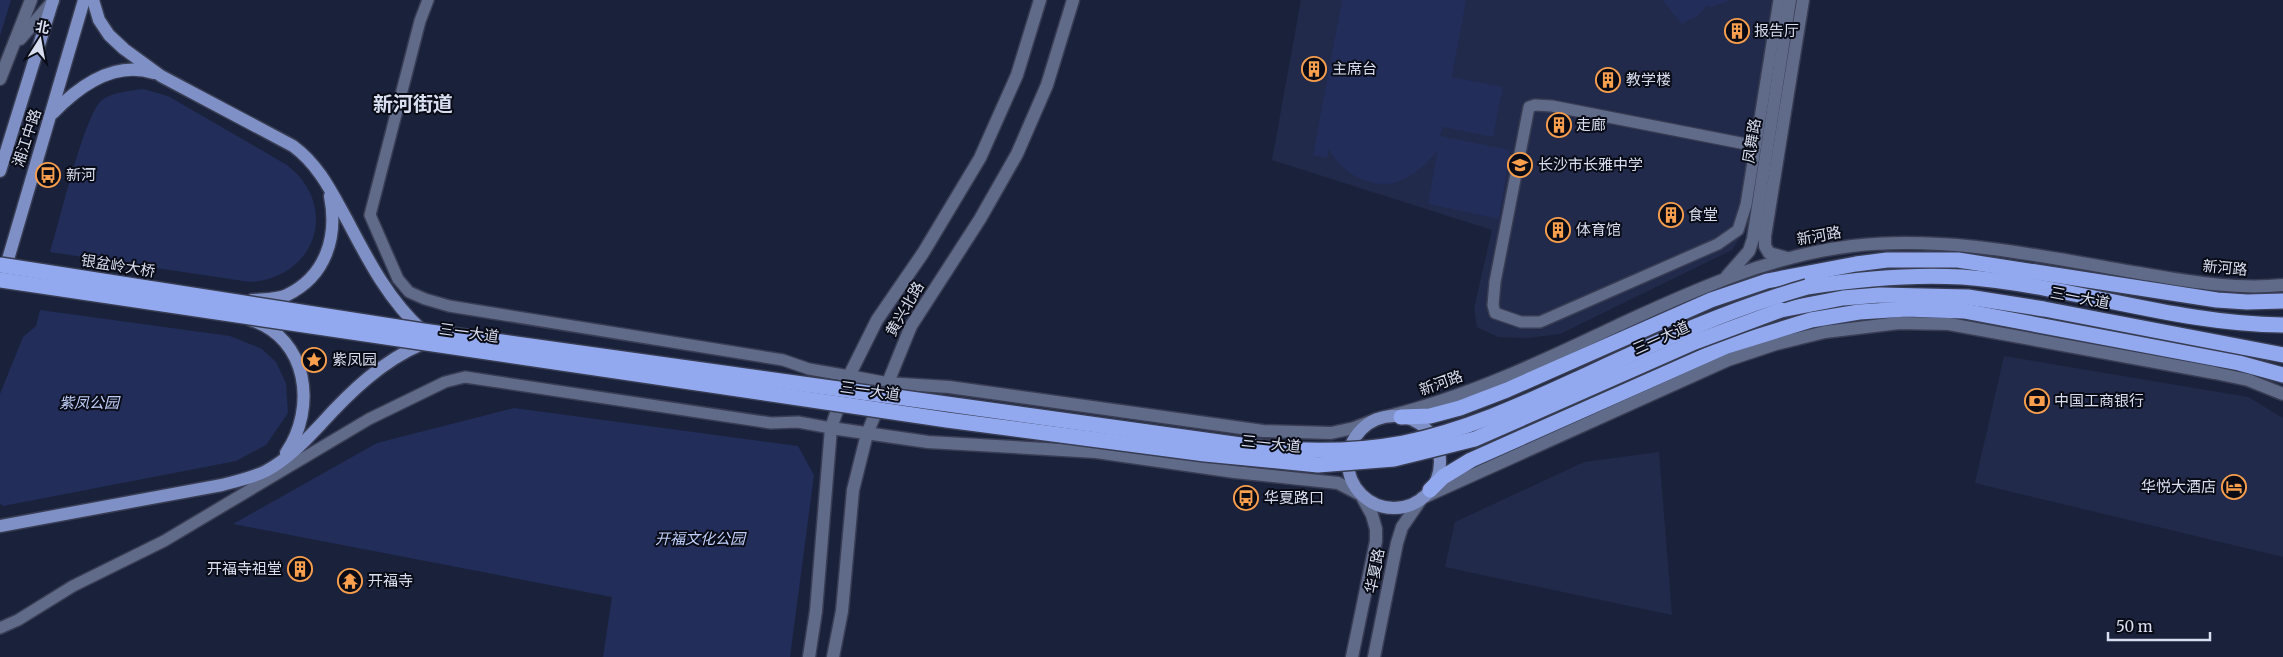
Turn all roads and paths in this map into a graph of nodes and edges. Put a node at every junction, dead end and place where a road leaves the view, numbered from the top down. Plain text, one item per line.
1 (31, 0) edge
2 (84, 0) edge
3 (93, 0) edge
4 (428, 0) edge
5 (1040, 0) edge
6 (1072, 0) edge
7 (1779, 0) edge
8 (1790, 0) edge
9 (1803, 0) edge
10 (53, 1) edge
11 (9, 52) junction
12 (161, 76) junction
13 (0, 79) edge
14 (52, 115) junction
15 (1756, 146) junction
16 (0, 172) edge
17 (325, 182) junction
18 (1787, 258) junction
19 (1962, 261) junction
20 (0, 265) edge
21 (1788, 276) junction
22 (1908, 277) junction
23 (1725, 278) junction
24 (0, 280) edge
25 (1843, 282) junction
26 (2283, 285) edge
27 (0, 286) edge
28 (1910, 294) junction
29 (1843, 298) junction
30 (2283, 301) edge
31 (230, 307) junction
32 (1964, 311) junction
33 (1796, 324) junction
34 (2283, 325) edge
35 (422, 337) junction
36 (2283, 355) edge
37 (2283, 375) edge
38 (849, 376) junction
39 (886, 383) junction
40 (2283, 394) edge
41 (1389, 417) junction
42 (832, 428) junction
43 (867, 434) junction
44 (277, 465) junction
45 (1426, 494) junction
46 (1361, 495) junction
47 (0, 526) edge
48 (0, 628) edge
49 (809, 657) edge
50 (832, 657) edge
51 (1352, 657) edge
52 (1374, 657) edge

1 - 11 street
2 - 14 main road, 湘江中路
3 - 12 main road
4 - 38 street
5 - 38 street, 黄兴北路
6 - 39 street, 黄兴北路
7 - 15 street
8 - 23 street, 凤舞路
9 - 18 street, 凤舞路
10 - 11 street
10 - 16 main road, 湘江中路
11 - 13 street
12 - 14 main road
12 - 17 main road
14 - 27 main road, 湘江中路
15 - 15 street
17 - 31 main road, bridge
17 - 35 main road
18 - 23 street, 新河路
18 - 26 street, 新河路
19 - 21 highway
19 - 22 highway
19 - 30 highway
20 - 31 highway, 银盆岭大桥, bridge
21 - 25 highway
21 - 41 highway
22 - 25 highway, 三一大道
22 - 34 highway, 三一大道
23 - 41 street, 新河路
24 - 31 highway, 银盆岭大桥, bridge
25 - 35 highway, 三一大道, bridge
28 - 29 highway, 三一大道
28 - 32 highway
28 - 36 highway, 三一大道
29 - 33 highway
29 - 35 highway, 三一大道, bridge
31 - 35 highway, 三一大道, bridge
31 - 44 main road, bridge
32 - 33 highway
32 - 37 highway
33 - 45 highway
35 - 44 main road
38 - 39 street, 新河路
38 - 42 street, 黄兴北路
39 - 41 street, 新河路
39 - 43 street, 黄兴北路
40 - 45 street
41 - 45 main road
41 - 46 main road
42 - 43 street
42 - 48 street
42 - 49 street, 黄兴北路
43 - 46 street
43 - 50 street, 黄兴北路
44 - 47 main road
45 - 46 main road
45 - 52 street, 华夏路
46 - 51 street, 华夏路

